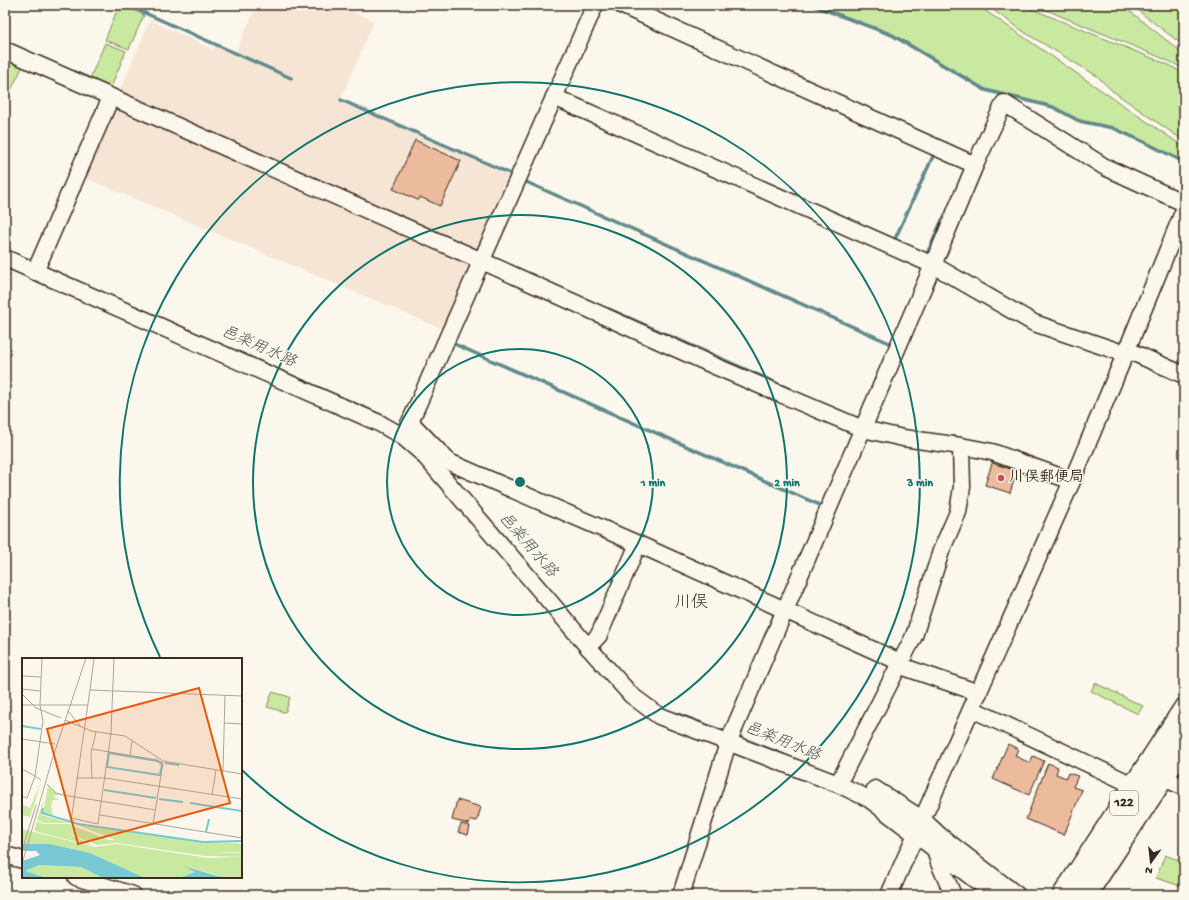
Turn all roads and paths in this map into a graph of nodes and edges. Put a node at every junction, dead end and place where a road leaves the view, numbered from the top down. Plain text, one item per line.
1 (595, 5) edge
2 (621, 5) edge
3 (5, 50) edge
4 (110, 97) junction
5 (554, 97) junction
6 (974, 164) junction
7 (1184, 203) edge
8 (1184, 210) edge
9 (5, 258) edge
10 (482, 261) junction
11 (933, 265) junction
12 (35, 272) junction
13 (1126, 352) junction
14 (1184, 375) edge
15 (410, 422) junction
16 (863, 429) junction
17 (402, 436) junction
18 (961, 446) junction
19 (1072, 481) junction
20 (638, 544) junction
21 (785, 610) junction
22 (588, 647) junction
23 (899, 663) junction
24 (979, 693) junction
25 (972, 709) junction
26 (1184, 710) edge
27 (728, 743) junction
28 (1184, 745) edge
29 (1163, 778) junction
30 (838, 784) junction
31 (1135, 786) junction
32 (1184, 787) edge
33 (875, 789) dead end
34 (922, 819) junction
35 (915, 834) junction
36 (935, 850) junction
37 (5, 855) edge
38 (22, 860) edge
39 (79, 878) edge
40 (132, 895) edge
41 (680, 895) edge
42 (889, 895) edge
43 (953, 895) edge
44 (995, 895) edge
45 (1017, 895) edge
46 (1064, 895) edge
47 (1085, 895) edge

1 - 5 street
2 - 6 street
3 - 4 street
4 - 10 street
4 - 12 street
5 - 10 street
5 - 11 street
6 - 7 street
6 - 11 street
8 - 13 street
9 - 12 street
10 - 15 street
10 - 16 street
11 - 13 street
11 - 16 street
12 - 17 street
13 - 14 street
13 - 19 street
15 - 17 street
15 - 20 street
16 - 18 street
16 - 21 street
17 - 22 street
18 - 19 street
18 - 23 street
19 - 24 street
20 - 21 street
20 - 22 street
21 - 23 street
21 - 27 street
22 - 27 street
23 - 24 street
23 - 30 street
24 - 25 street
25 - 31 street
25 - 34 street
26 - 31 highway, 122
27 - 30 street
27 - 41 street
28 - 29 highway, 122
29 - 32 street
29 - 47 highway, 122
30 - 35 street
31 - 46 highway, 122
33 - 34 street
34 - 35 street
34 - 45 street
35 - 36 street
35 - 42 street
36 - 43 street
36 - 44 street
37 - 38 street
39 - 40 street

